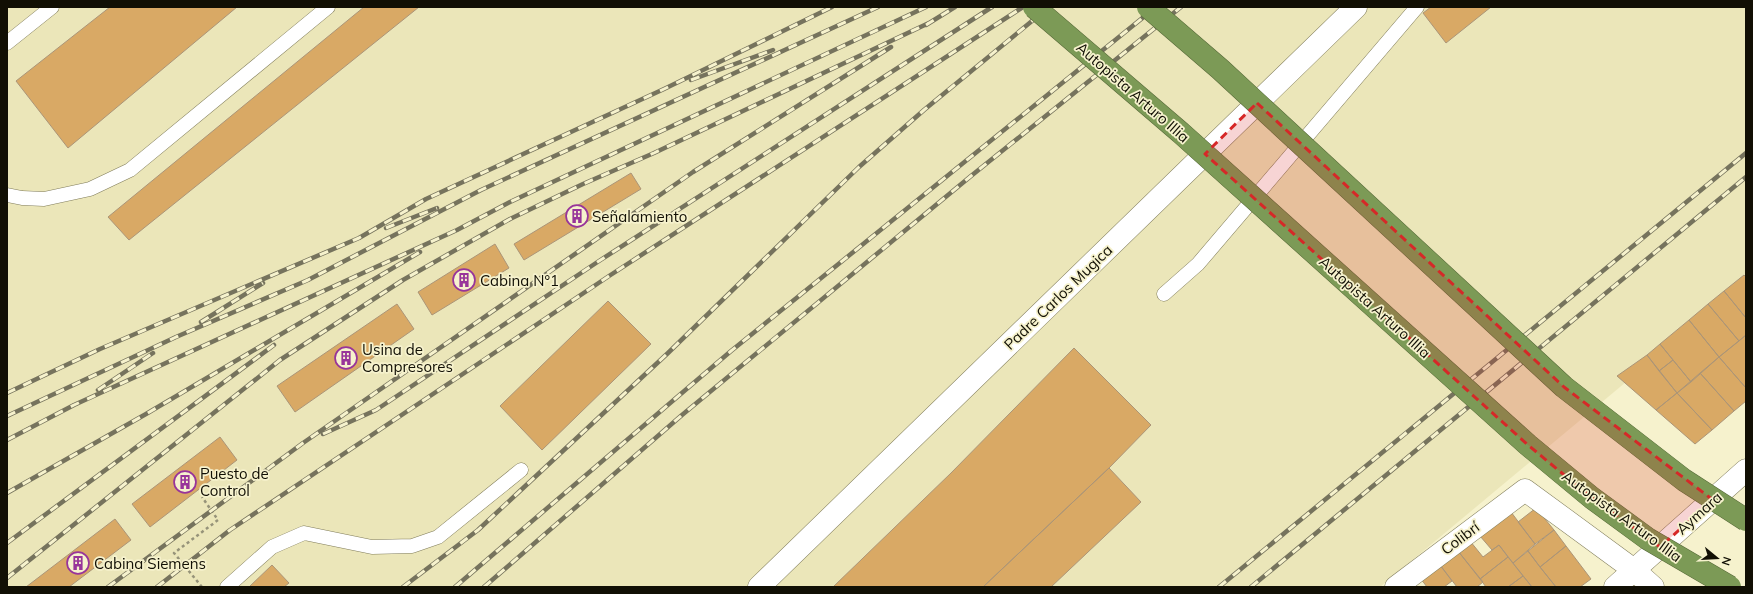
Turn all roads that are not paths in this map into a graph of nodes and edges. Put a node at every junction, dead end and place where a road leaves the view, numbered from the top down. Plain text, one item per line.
1 (52, 7) edge
2 (328, 7) edge
3 (1034, 7) edge
4 (1148, 7) edge
5 (1356, 7) edge
6 (1417, 7) edge
7 (7, 43) edge
8 (7, 195) edge
9 (1164, 294) dead end
10 (521, 470) dead end
11 (1746, 470) edge
12 (1746, 520) edge
13 (1634, 570) junction
14 (227, 587) edge
15 (759, 587) edge
16 (1396, 587) edge
17 (1615, 587) edge
18 (1653, 587) edge
19 (1730, 587) edge

1 - 7 lane
2 - 8 lane
3 - 19 highway, Autopista Arturo Illia, bridge
4 - 12 highway, bridge
5 - 15 street, Padre Carlos Mugica
6 - 9 lane
10 - 14 lane
11 - 13 street, Aymara
13 - 16 street, Colibrí
13 - 17 street, Aymara
13 - 18 street

